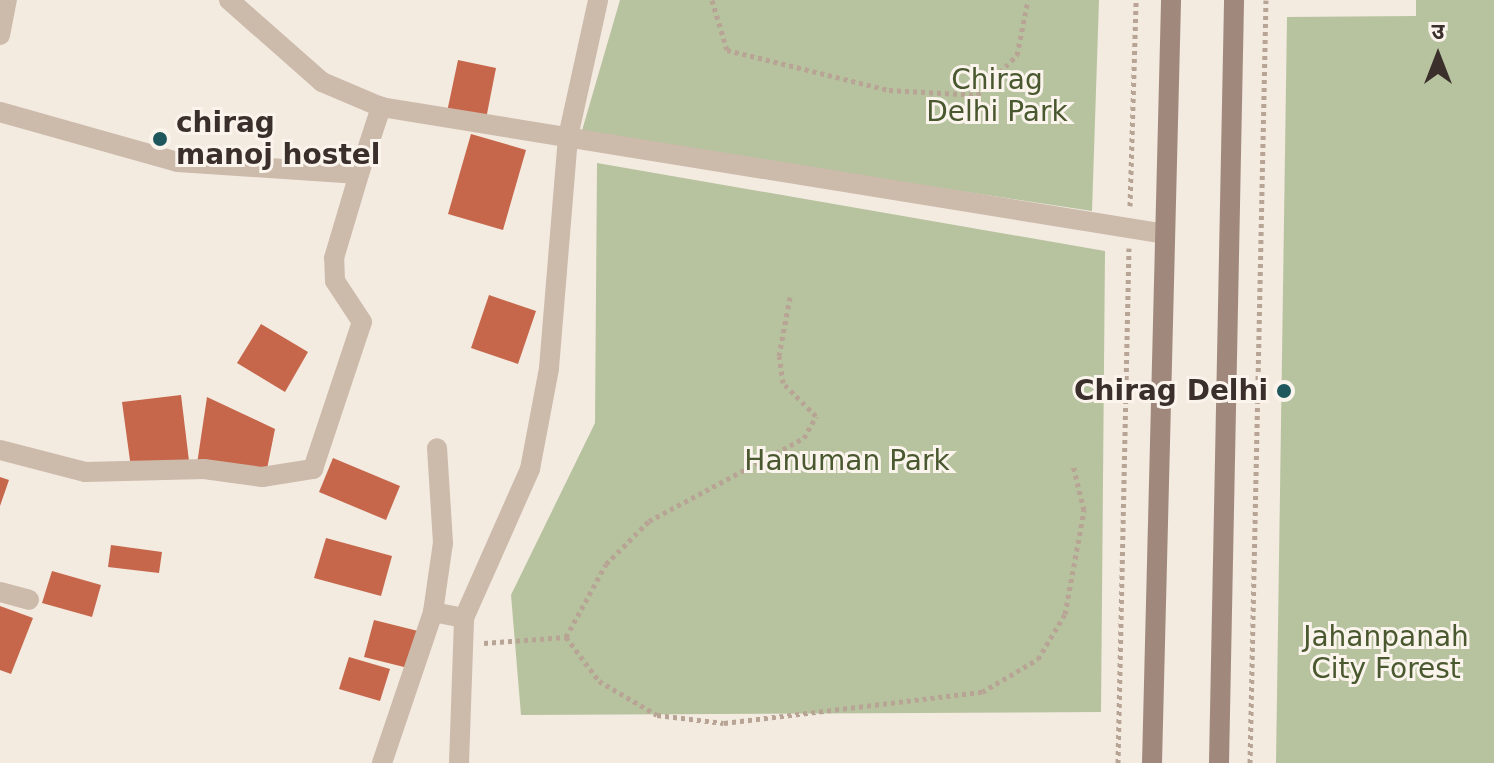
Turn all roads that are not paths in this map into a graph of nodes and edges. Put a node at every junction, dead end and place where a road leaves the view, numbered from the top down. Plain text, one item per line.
1 (7, 0) edge
2 (229, 0) edge
3 (598, 0) edge
4 (1171, 0) edge
5 (1234, 0) edge
6 (0, 35) edge
7 (381, 107) junction
8 (0, 112) edge
9 (568, 137) junction
10 (359, 174) junction
11 (1165, 234) junction
12 (437, 448) dead end
13 (0, 450) edge
14 (0, 592) edge
15 (29, 600) dead end
16 (433, 612) junction
17 (464, 618) junction
18 (382, 763) edge
19 (459, 763) edge
20 (1152, 763) edge
21 (1219, 763) edge

1 - 6 street
2 - 7 street
3 - 9 street
4 - 11 main road
5 - 21 main road
7 - 9 street
7 - 10 street
8 - 10 street
9 - 11 street
9 - 17 street
10 - 13 street
11 - 20 main road
12 - 16 street
14 - 15 street
16 - 17 street
16 - 18 street
17 - 19 street

